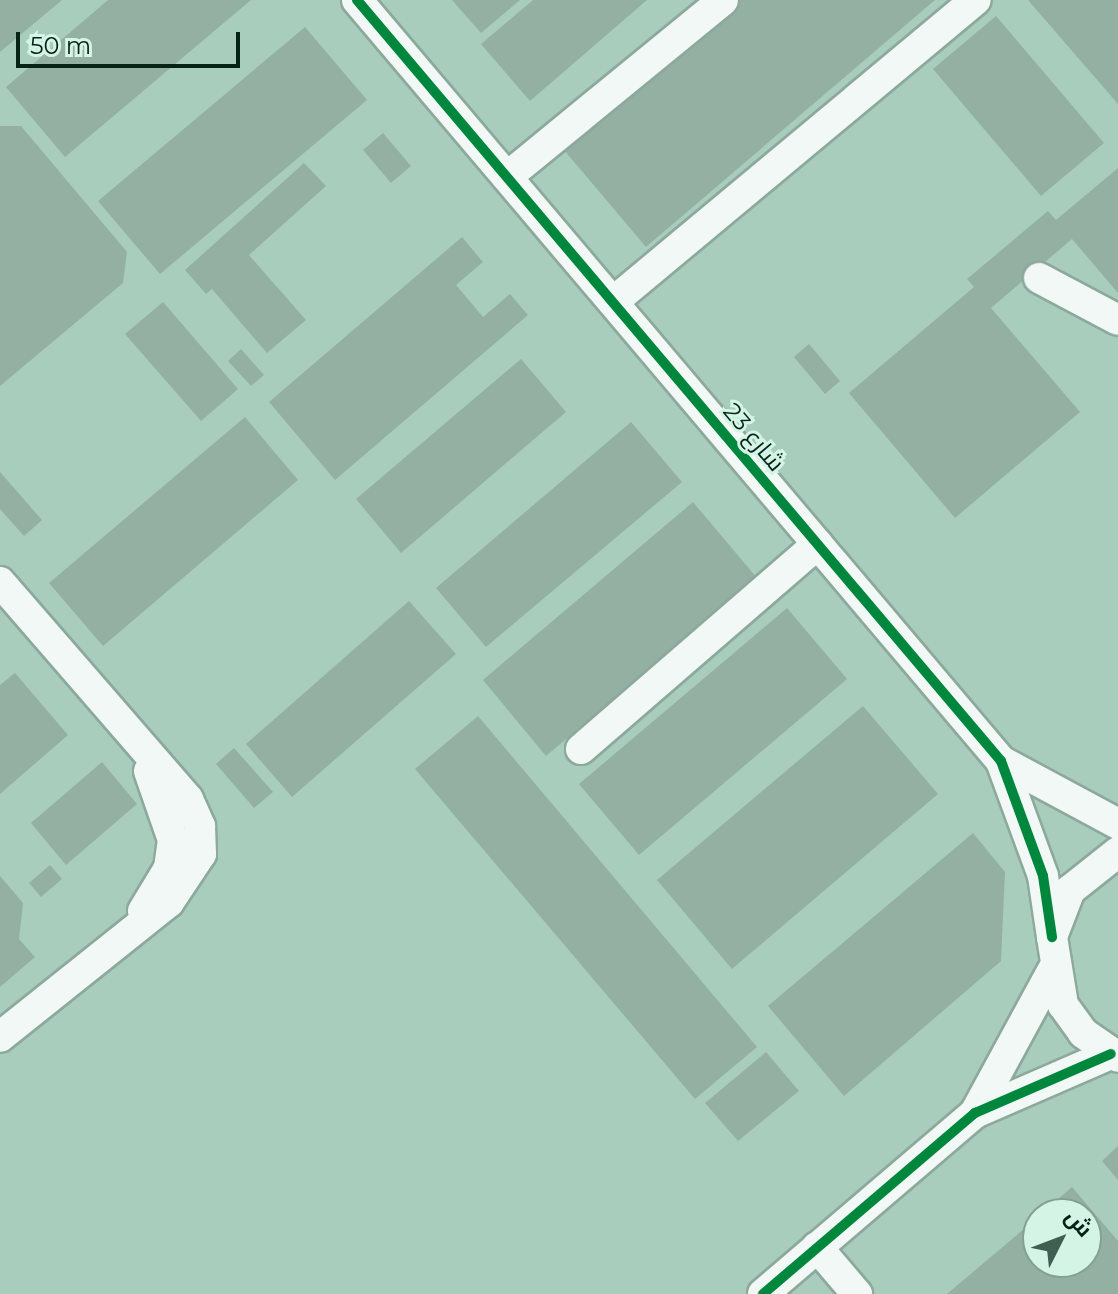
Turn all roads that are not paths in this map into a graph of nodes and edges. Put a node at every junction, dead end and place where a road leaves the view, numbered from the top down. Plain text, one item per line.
1 (357, 0) edge
2 (723, 0) edge
3 (976, 0) edge
4 (507, 177) junction
5 (1039, 278) dead end
6 (613, 302) junction
7 (1118, 320) edge
8 (818, 544) junction
9 (0, 582) edge
10 (581, 749) dead end
11 (1001, 761) junction
12 (1118, 824) edge
13 (1118, 852) edge
14 (1052, 937) junction
15 (1052, 971) junction
16 (0, 1037) edge
17 (1114, 1056) edge
18 (975, 1113) junction
19 (817, 1247) junction
20 (763, 1294) edge
21 (857, 1294) edge

1 - 4 street, شارع 23
2 - 4 street
3 - 6 street
4 - 6 street, شارع 23
5 - 7 street
6 - 8 street, شارع 23
8 - 10 street
8 - 11 street, شارع 23
9 - 16 street
11 - 12 street, شارع 23
11 - 14 street, شارع 23
13 - 14 street
14 - 15 street
15 - 17 street
15 - 18 street
17 - 18 street
18 - 19 street
19 - 20 street
19 - 21 street

